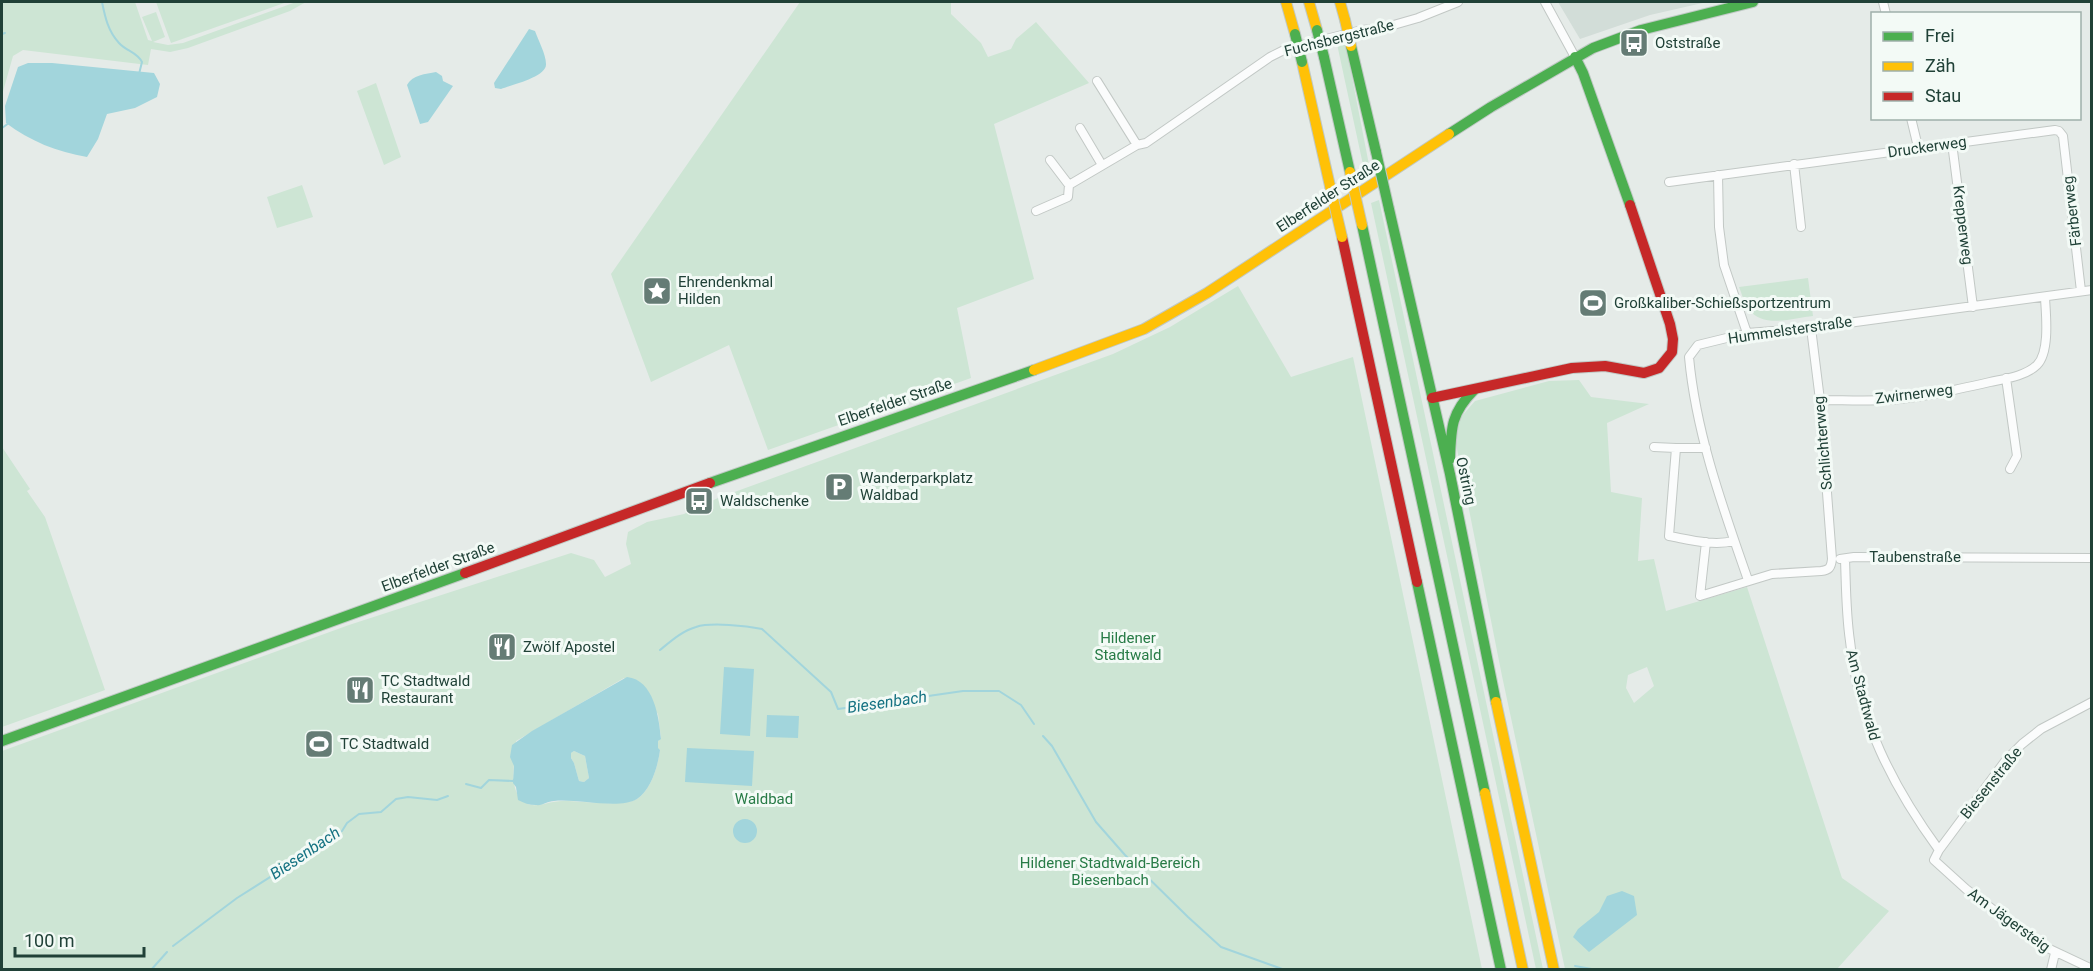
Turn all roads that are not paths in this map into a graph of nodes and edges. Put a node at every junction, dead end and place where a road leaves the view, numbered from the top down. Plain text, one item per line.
1 (1286, 2) edge
2 (1309, 2) edge
3 (1340, 2) edge
4 (1458, 2) edge
5 (1545, 2) edge
6 (1753, 2) edge
7 (1575, 57) junction
8 (1096, 81) dead end
9 (1911, 120) edge
10 (1080, 128) dead end
11 (2059, 131) joint
12 (1952, 143) junction
13 (1137, 144) junction
14 (1918, 147) junction
15 (1050, 160) dead end
16 (1794, 164) junction
17 (1102, 165) junction
18 (1718, 175) junction
19 (1670, 182) dead end
20 (1069, 185) junction
21 (1036, 211) dead end
22 (1801, 226) dead end
23 (2091, 290) edge
24 (2081, 291) junction
25 (2045, 298) junction
26 (1973, 307) junction
27 (1811, 328) junction
28 (1747, 333) junction
29 (2006, 378) junction
30 (1475, 388) junction
31 (1432, 398) junction
32 (1820, 400) junction
33 (1654, 447) dead end
34 (1676, 447) junction
35 (1706, 448) junction
36 (2010, 469) dead end
37 (1450, 474) junction
38 (1734, 540) junction
39 (1706, 542) junction
40 (2091, 558) edge
41 (1832, 559) junction
42 (1845, 559) junction
43 (1748, 580) junction
44 (2091, 702) edge
45 (2, 741) edge
46 (1939, 850) junction
47 (1934, 860) joint
48 (2055, 953) junction
49 (1501, 969) edge
50 (1523, 969) edge
51 (1554, 969) edge
52 (2051, 969) edge
53 (2091, 969) edge

1 - 49 main road, bridge
2 - 50 main road, bridge
3 - 31 main road, Ostring, bridge
4 - 13 street, Fuchsbergstraße
5 - 7 street
6 - 7 main road, Elberfelder Straße
7 - 30 main road
7 - 45 main road, Elberfelder Straße
8 - 13 street
9 - 14 street
10 - 17 street
11 - 12 street, Druckerweg
11 - 24 street, Färberweg
12 - 14 street, Druckerweg
12 - 26 street, Krepperweg
13 - 17 street, Fuchsbergstraße
14 - 16 street, Druckerweg
15 - 20 street
16 - 18 street, Druckerweg
16 - 22 street
17 - 20 street, Fuchsbergstraße
18 - 19 street, Druckerweg
18 - 28 street
20 - 21 street, Fuchsbergstraße
23 - 24 street, Hummelsterstraße
24 - 25 street, Hummelsterstraße
25 - 26 street, Hummelsterstraße
25 - 29 street, Zwirnerweg
26 - 27 street, Hummelsterstraße
27 - 28 street, Hummelsterstraße
27 - 32 street, Schlichterweg
28 - 35 street, Hummelsterstraße
29 - 32 street, Zwirnerweg
29 - 36 street
30 - 31 main road
30 - 37 main road
31 - 37 main road, Ostring
32 - 41 street, Schlichterweg
33 - 34 street
34 - 35 street
34 - 39 street
35 - 38 street, Hummelsterstraße
37 - 51 main road, Ostring
38 - 39 street
38 - 43 street, Hummelsterstraße
39 - 43 street
40 - 42 street, Taubenstraße
41 - 42 street, Taubenstraße
41 - 43 street, Taubenstraße
42 - 46 street, Am Stadtwald
44 - 46 street, Biesenstraße
46 - 47 street, Biesenstraße
47 - 48 street, Am Jägersteig
48 - 52 street
48 - 53 street, Am Jägersteig

